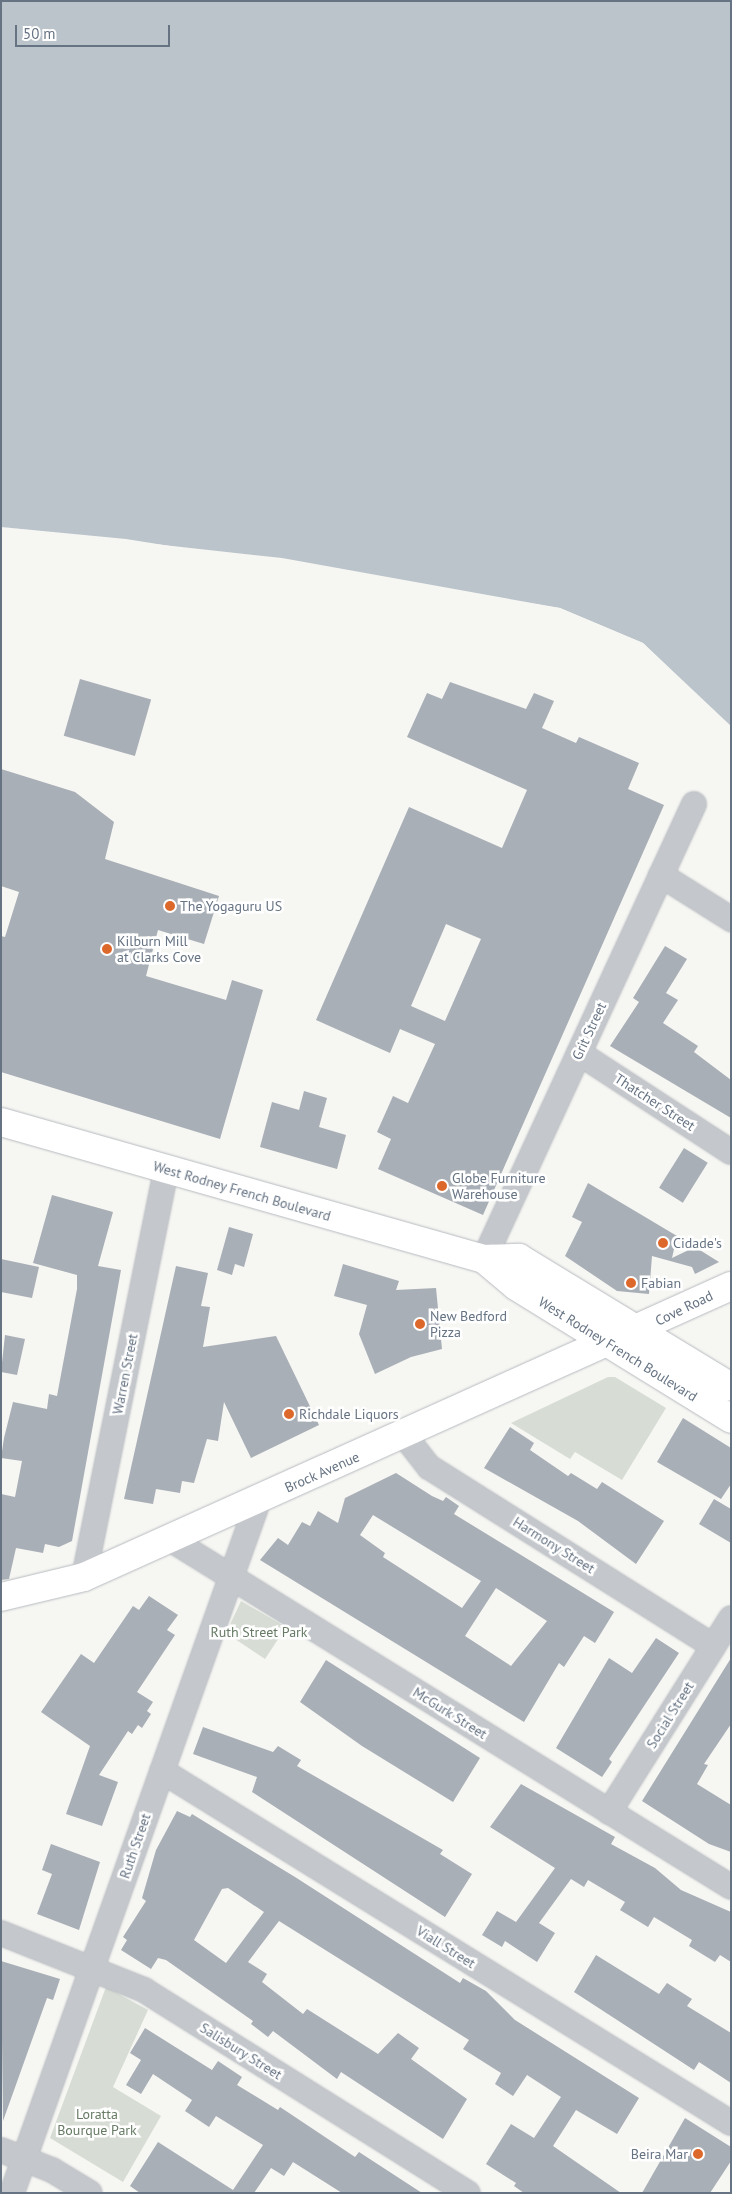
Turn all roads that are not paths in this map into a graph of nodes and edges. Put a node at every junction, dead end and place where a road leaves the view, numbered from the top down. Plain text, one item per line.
1 (694, 804) dead end
2 (661, 874) junction
3 (731, 919) edge
4 (579, 1054) junction
5 (1, 1122) edge
6 (731, 1152) edge
7 (166, 1170) junction
8 (484, 1259) junction
9 (731, 1286) edge
10 (637, 1329) junction
11 (607, 1342) junction
12 (731, 1387) edge
13 (731, 1419) edge
14 (404, 1435) junction
15 (259, 1499) junction
16 (170, 1539) junction
17 (84, 1577) junction
18 (231, 1577) junction
19 (1, 1597) edge
20 (731, 1618) edge
21 (713, 1646) junction
22 (162, 1771) junction
23 (609, 1812) junction
24 (731, 1887) edge
25 (1, 1933) edge
26 (92, 1966) junction
27 (731, 2123) edge
28 (1, 2150) edge
29 (24, 2159) junction
30 (12, 2193) edge
31 (90, 2193) edge
32 (468, 2193) edge

1 - 2 street, Grit Street
2 - 3 street
2 - 4 street, Grit Street
4 - 6 street, Thatcher Street
4 - 8 street, Grit Street
5 - 7 main road, West Rodney French Boulevard
7 - 8 main road, West Rodney French Boulevard
7 - 17 street, Warren Street
8 - 10 main road, West Rodney French Boulevard
8 - 11 main road, West Rodney French Boulevard
9 - 10 main road, Cove Road
10 - 11 main road, Brock Avenue
10 - 12 main road, West Rodney French Boulevard
11 - 13 main road, West Rodney French Boulevard
11 - 14 main road, Brock Avenue
14 - 15 main road, Brock Avenue
14 - 21 street, Harmony Street
15 - 16 main road, Brock Avenue
15 - 18 street, Ruth Street
16 - 17 main road, Brock Avenue
16 - 18 street, McGurk Street
17 - 19 main road, Brock Avenue
18 - 22 street, Ruth Street
18 - 23 street, McGurk Street
20 - 21 street, Social Street
21 - 23 street, Social Street
22 - 26 street, Ruth Street
22 - 27 street, Viall Street
23 - 24 street, McGurk Street
25 - 26 street, Salisbury Street
26 - 29 street, Ruth Street
26 - 32 street, Salisbury Street
28 - 29 street
29 - 30 street, Ruth Street
29 - 31 street

